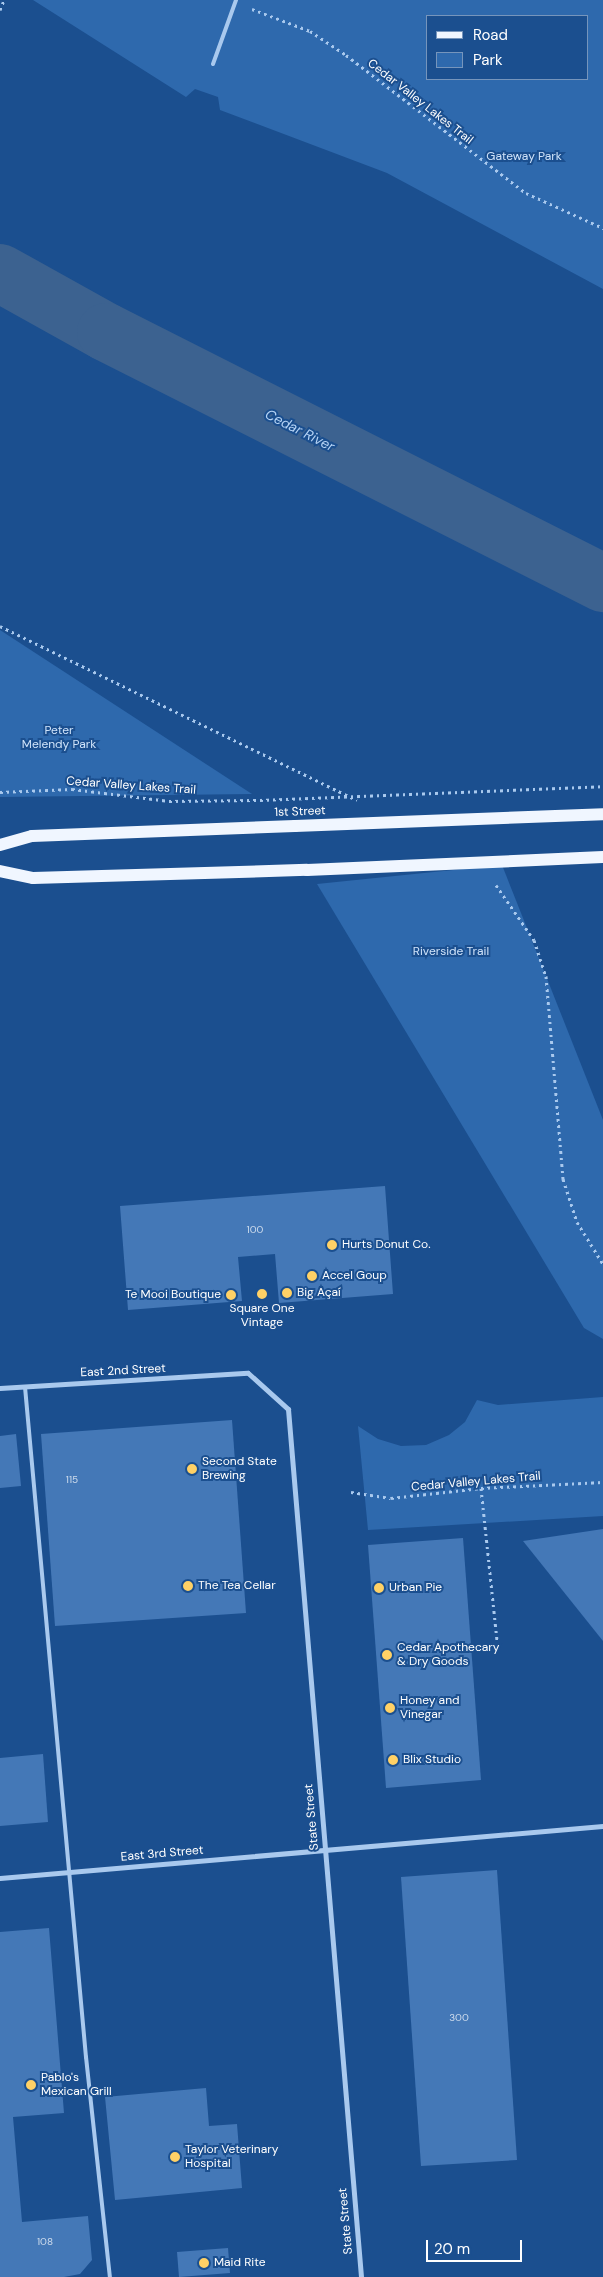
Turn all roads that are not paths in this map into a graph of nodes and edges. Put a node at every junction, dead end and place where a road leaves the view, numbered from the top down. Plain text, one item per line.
1 (235, 2) edge
2 (213, 64) dead end
3 (603, 814) edge
4 (0, 845) edge
5 (603, 857) edge
6 (0, 871) edge
7 (248, 1373) joint
8 (26, 1387) junction
9 (0, 1388) edge
10 (603, 1826) edge
11 (325, 1850) junction
12 (71, 1872) junction
13 (0, 1878) edge
14 (110, 2277) edge
15 (361, 2277) edge

1 - 2 lane
3 - 4 main road, 1st Street, bridge
5 - 6 main road, bridge
7 - 8 street, East 2nd Street
7 - 11 street, State Street
8 - 9 street, East 2nd Street
8 - 12 lane
10 - 11 street, East 3rd Street
11 - 12 street, East 3rd Street
11 - 15 street, State Street
12 - 13 street, East 3rd Street
12 - 14 lane

